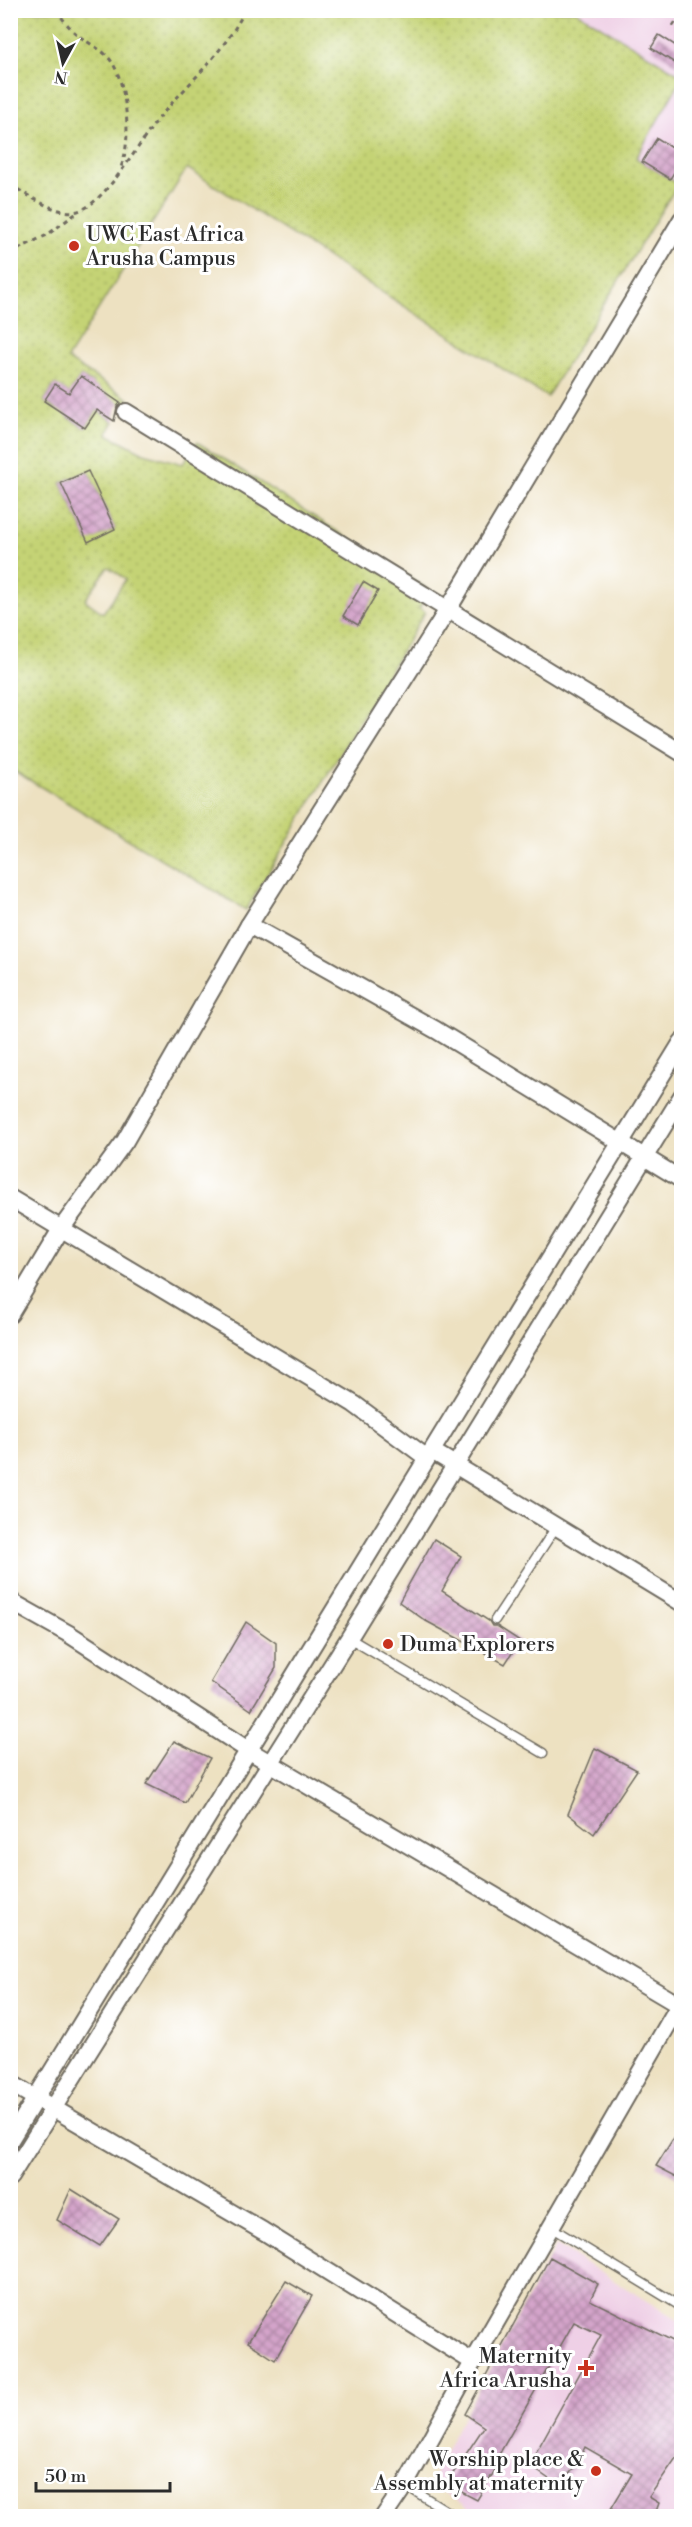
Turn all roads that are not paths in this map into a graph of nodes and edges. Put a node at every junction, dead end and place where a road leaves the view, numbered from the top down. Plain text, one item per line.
1 (681, 219) edge
2 (126, 412) dead end
3 (447, 611) junction
4 (681, 753) edge
5 (249, 925) junction
6 (681, 1042) edge
7 (681, 1096) edge
8 (622, 1141) junction
9 (645, 1156) junction
10 (681, 1180) edge
11 (10, 1198) edge
12 (61, 1229) junction
13 (10, 1314) edge
14 (429, 1455) junction
15 (455, 1465) junction
16 (556, 1527) junction
17 (10, 1601) edge
18 (681, 1603) edge
19 (495, 1620) dead end
20 (349, 1638) junction
21 (248, 1750) junction
22 (543, 1753) dead end
23 (270, 1763) junction
24 (680, 2003) edge
25 (10, 2083) edge
26 (36, 2099) junction
27 (53, 2108) junction
28 (10, 2140) edge
29 (10, 2177) edge
30 (552, 2228) junction
31 (681, 2307) edge
32 (473, 2362) junction
33 (405, 2485) junction
34 (384, 2517) edge
35 (455, 2517) edge

1 - 3 street
2 - 3 street
3 - 4 street
3 - 5 street
5 - 8 street
5 - 12 street
6 - 8 street
7 - 9 street
8 - 9 street
8 - 14 street
9 - 10 street
9 - 15 street
11 - 12 street
12 - 13 street
12 - 14 street
14 - 15 street
14 - 21 street
15 - 16 street
15 - 20 street
16 - 18 street
16 - 19 lane
17 - 21 street
20 - 22 lane
20 - 23 street
21 - 23 street
21 - 26 street
23 - 24 street
23 - 27 street
24 - 30 street
25 - 26 street
26 - 27 street
26 - 28 street
27 - 29 street
27 - 32 street
30 - 31 lane
30 - 32 street
32 - 33 street
33 - 34 street
33 - 35 lane

